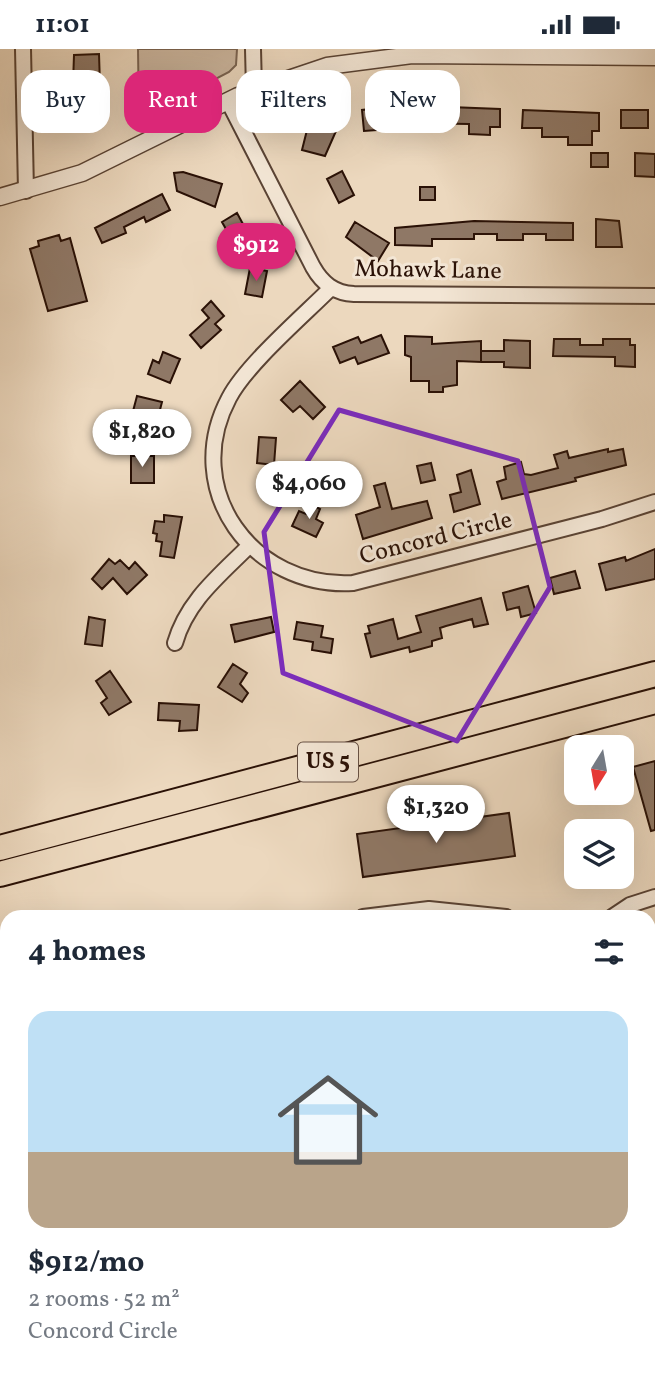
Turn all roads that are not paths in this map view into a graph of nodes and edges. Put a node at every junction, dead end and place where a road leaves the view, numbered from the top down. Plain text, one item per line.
1 (23, 49) edge
2 (253, 49) edge
3 (477, 52) edge
4 (655, 57) edge
5 (254, 70) edge
6 (307, 70) edge
7 (236, 97) edge
8 (228, 101) junction
9 (26, 191) junction
10 (0, 197) edge
11 (331, 288) junction
12 (655, 296) edge
13 (655, 502) edge
14 (249, 546) junction
15 (176, 643) dead end
16 (655, 674) edge
17 (655, 701) edge
18 (0, 848) edge
19 (0, 874) edge
20 (655, 897) edge
21 (421, 910) edge
22 (439, 910) edge
23 (622, 910) edge

1 - 9 street
2 - 5 street
3 - 4 street
3 - 6 street
7 - 8 street
8 - 9 street
8 - 11 street, Mohawk Lane
9 - 10 street
11 - 12 street, Mohawk Lane
11 - 14 street, Concord Circle
13 - 14 street, Concord Circle
14 - 15 street
16 - 18 highway, US 5
17 - 19 highway, US 5
20 - 23 street
21 - 22 street

